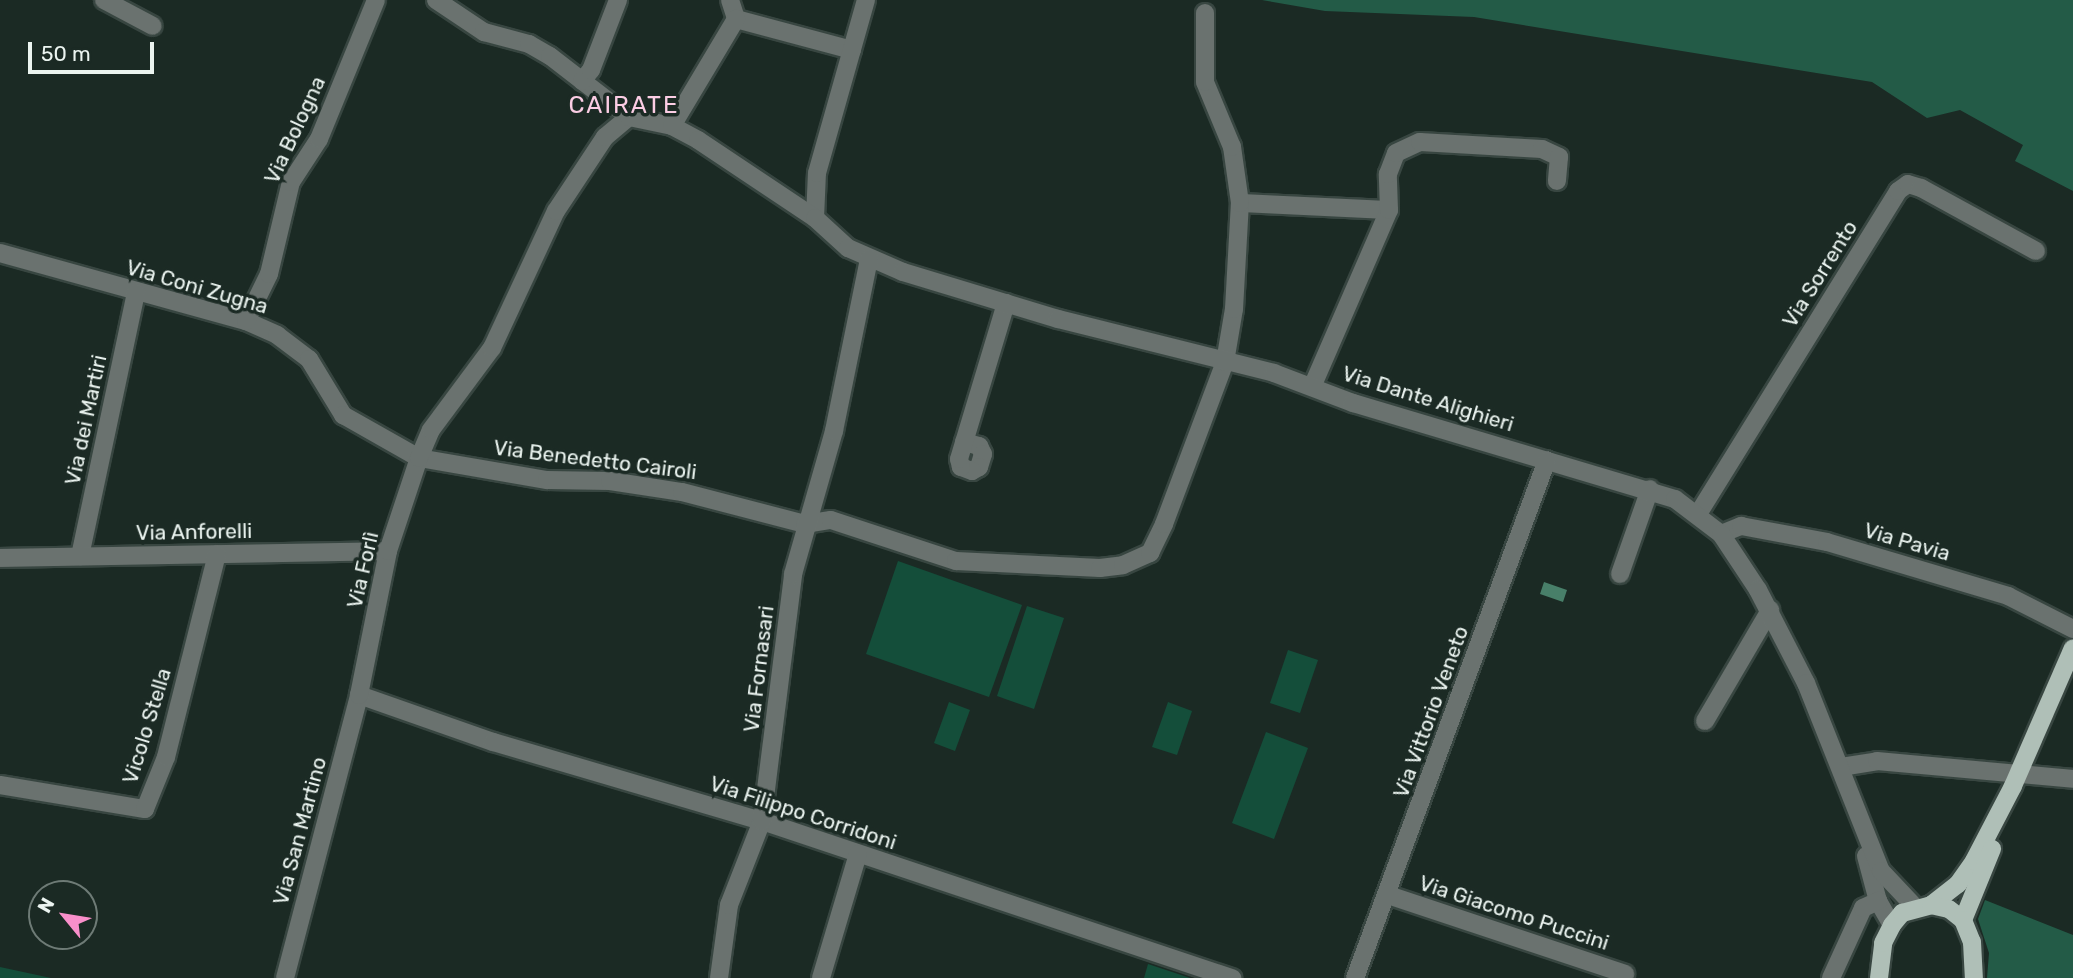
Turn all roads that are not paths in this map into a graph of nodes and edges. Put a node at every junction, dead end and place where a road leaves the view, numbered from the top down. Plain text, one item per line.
1 (104, 0) edge
2 (376, 0) edge
3 (436, 0) edge
4 (618, 0) edge
5 (730, 0) edge
6 (866, 0) edge
7 (1205, 13) dead end
8 (736, 19) junction
9 (153, 26) dead end
10 (852, 50) junction
11 (582, 81) junction
12 (629, 117) junction
13 (672, 126) junction
14 (817, 173) junction
15 (1557, 181) dead end
16 (777, 192) junction
17 (1240, 203) junction
18 (1389, 210) junction
19 (815, 218) junction
20 (2036, 251) dead end
21 (0, 253) edge
22 (869, 259) junction
23 (136, 293) junction
24 (1006, 303) junction
25 (246, 321) junction
26 (1224, 362) junction
27 (1313, 385) junction
28 (964, 442) dead end
29 (419, 458) junction
30 (1547, 460) junction
31 (1650, 489) junction
32 (1698, 514) junction
33 (805, 524) junction
34 (1721, 534) junction
35 (388, 551) junction
36 (217, 554) junction
37 (80, 556) junction
38 (0, 558) edge
39 (1620, 574) dead end
40 (1770, 610) junction
41 (2073, 629) edge
42 (2073, 648) edge
43 (359, 695) junction
44 (1704, 722) dead end
45 (1841, 767) junction
46 (2073, 779) edge
47 (2015, 780) junction
48 (0, 785) edge
49 (762, 821) junction
50 (1865, 825) junction
51 (858, 854) junction
52 (1388, 895) junction
53 (1878, 901) junction
54 (1923, 906) junction
55 (1963, 920) junction
56 (1892, 925) junction
57 (1625, 975) dead end
58 (285, 978) edge
59 (719, 978) edge
60 (821, 978) edge
61 (1232, 978) edge
62 (1355, 978) edge
63 (1832, 978) edge
64 (1879, 978) edge
65 (1974, 978) edge

1 - 9 street
2 - 25 street, Via Bologna
3 - 11 street
4 - 11 street
5 - 8 street
6 - 10 street
7 - 17 street, Via Benedetto Cairoli
8 - 10 street
8 - 13 street
10 - 14 street
11 - 12 street
12 - 13 street
12 - 29 street, Via Forlì
13 - 16 street, Via Dante Alighieri
14 - 16 street
14 - 19 street
15 - 18 street
16 - 19 street, Via Dante Alighieri
17 - 18 street
17 - 26 street, Via Benedetto Cairoli
18 - 27 street
19 - 22 street, Via Dante Alighieri
20 - 32 street, Via Sorrento
21 - 23 street, Via Coni Zugna
22 - 24 street, Via Dante Alighieri
22 - 33 street, Via Fornasari
23 - 25 street, Via Coni Zugna
23 - 37 street, Via dei Martiri
24 - 26 street, Via Dante Alighieri
24 - 28 street
25 - 29 street, Via Coni Zugna
26 - 27 street, Via Dante Alighieri
26 - 33 street, Via Benedetto Cairoli
27 - 30 street, Via Dante Alighieri
29 - 33 street, Via Benedetto Cairoli
29 - 35 street, Via Forlì
30 - 31 street, Via Dante Alighieri
30 - 52 street, Via Vittorio Veneto
31 - 32 street, Via Dante Alighieri
31 - 39 street
32 - 34 street, Via Dante Alighieri
33 - 49 street, Via Fornasari
34 - 40 street, Via Dante Alighieri
34 - 41 street, Via Pavia
35 - 36 street, Via Anforelli
35 - 43 street, Via Forlì
36 - 37 street, Via Anforelli
36 - 48 street, Vicolo Stella
37 - 38 street, Via Anforelli
40 - 44 street
40 - 45 street, Via Dante Alighieri
42 - 47 main road
43 - 49 street, Via Filippo Corridoni
43 - 58 street, Via San Martino
45 - 47 street
45 - 50 street, Via Dante Alighieri
46 - 47 street
47 - 54 main road
47 - 55 main road
49 - 51 street, Via Filippo Corridoni
49 - 59 street, Via Fornasari
50 - 53 street, Via Dante Alighieri
50 - 54 street, Via Dante Alighieri
51 - 60 street
51 - 61 street, Via Filippo Corridoni
52 - 57 street, Via Giacomo Puccini
52 - 62 street, Via Vittorio Veneto
53 - 56 street, Via Dante Alighieri
53 - 63 street
54 - 55 main road
54 - 56 main road
55 - 65 main road
56 - 64 main road

